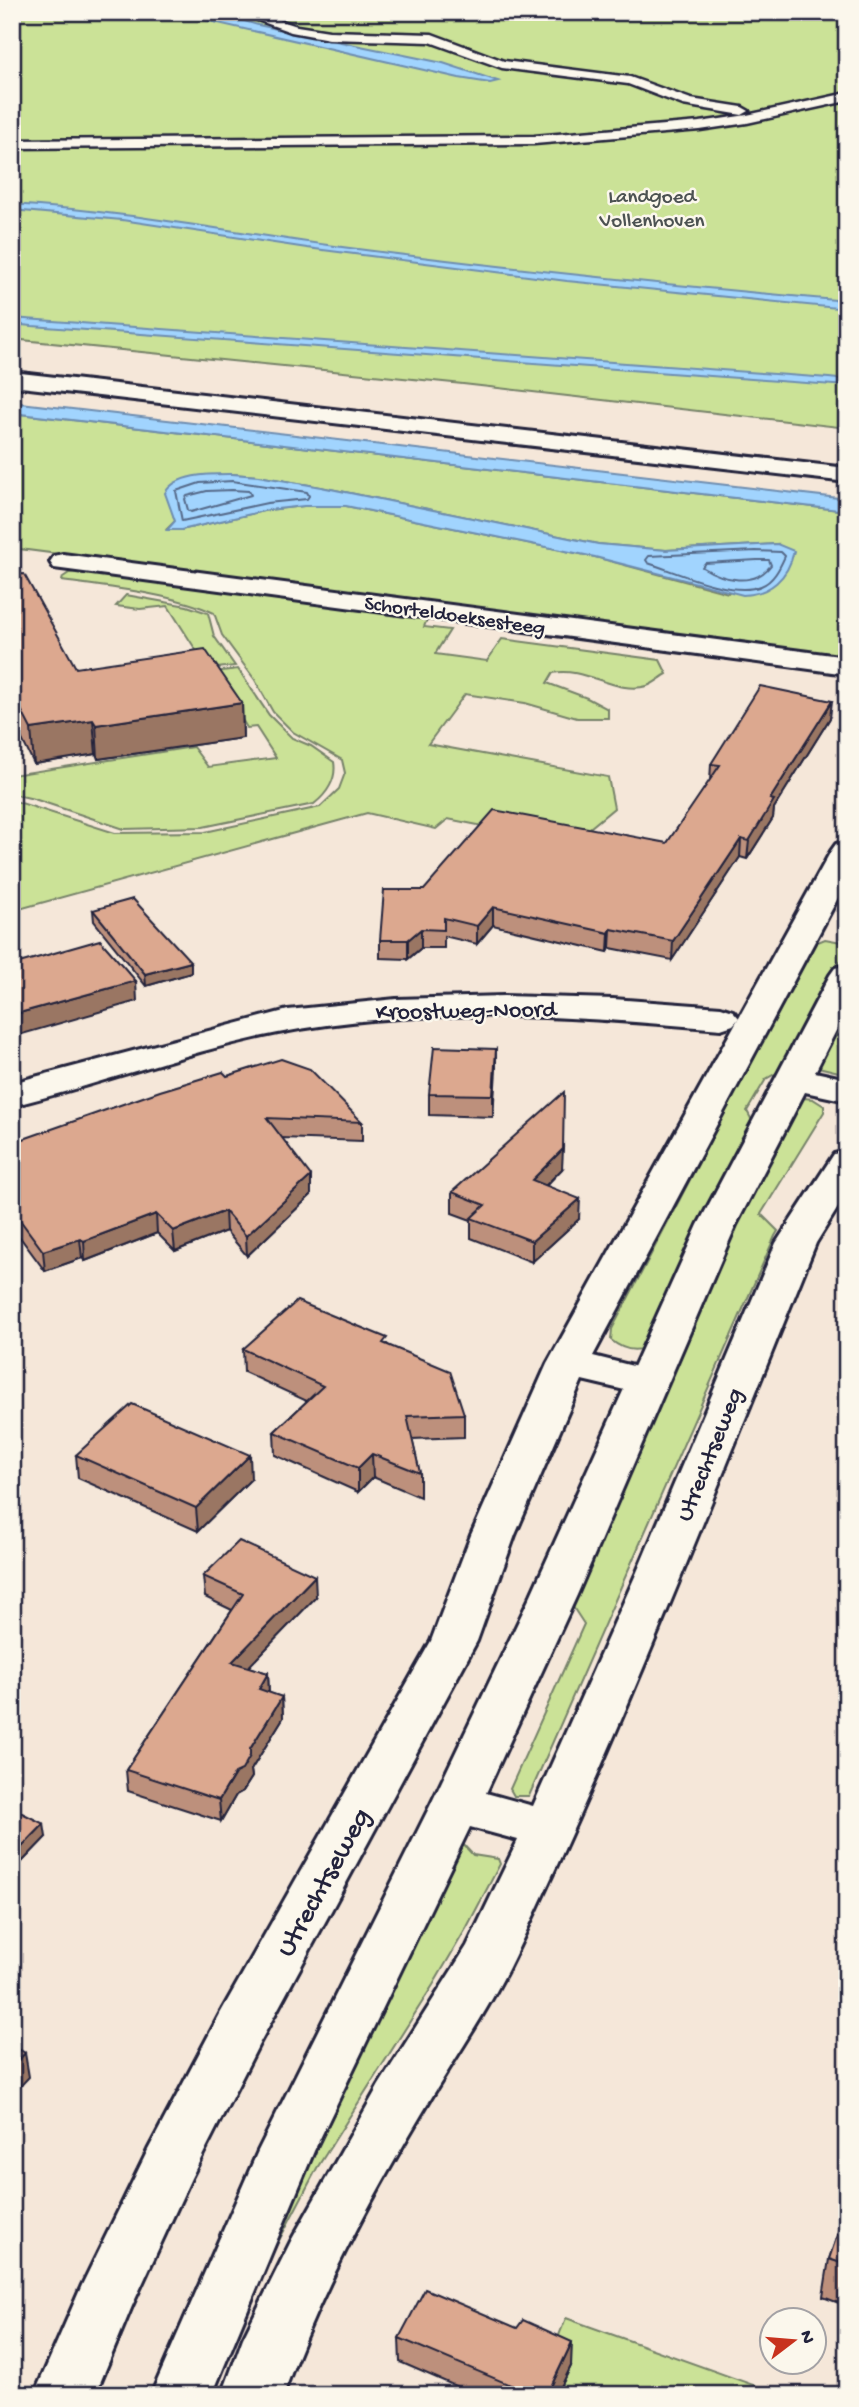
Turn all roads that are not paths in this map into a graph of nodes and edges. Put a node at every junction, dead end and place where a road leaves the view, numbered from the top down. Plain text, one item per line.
1 (241, 12) edge
2 (847, 97) edge
3 (688, 102) junction
4 (791, 110) junction
5 (700, 126) junction
6 (12, 144) edge
7 (12, 379) edge
8 (847, 475) edge
9 (63, 562) dead end
10 (847, 666) edge
11 (847, 851) edge
12 (847, 975) edge
13 (721, 1018) dead end
14 (792, 1078) junction
15 (847, 1090) edge
16 (12, 1095) edge
17 (847, 1162) edge
18 (568, 1364) junction
19 (646, 1382) junction
20 (456, 1804) junction
21 (548, 1829) junction
22 (64, 2395) edge
23 (181, 2395) edge
24 (252, 2395) edge

1 - 3 lane
2 - 4 lane
3 - 4 lane
3 - 5 lane
4 - 5 lane
5 - 6 lane
7 - 8 main road
9 - 10 main road, Schorteldoeksesteeg
11 - 18 main road, Utrechtseweg
12 - 14 main road
13 - 16 main road, Kroostweg-Noord
14 - 15 main road
14 - 19 main road
17 - 21 main road, Utrechtseweg
18 - 19 main road
18 - 22 main road, Utrechtseweg
19 - 20 main road
20 - 21 main road
20 - 23 main road
21 - 24 main road, Utrechtseweg

